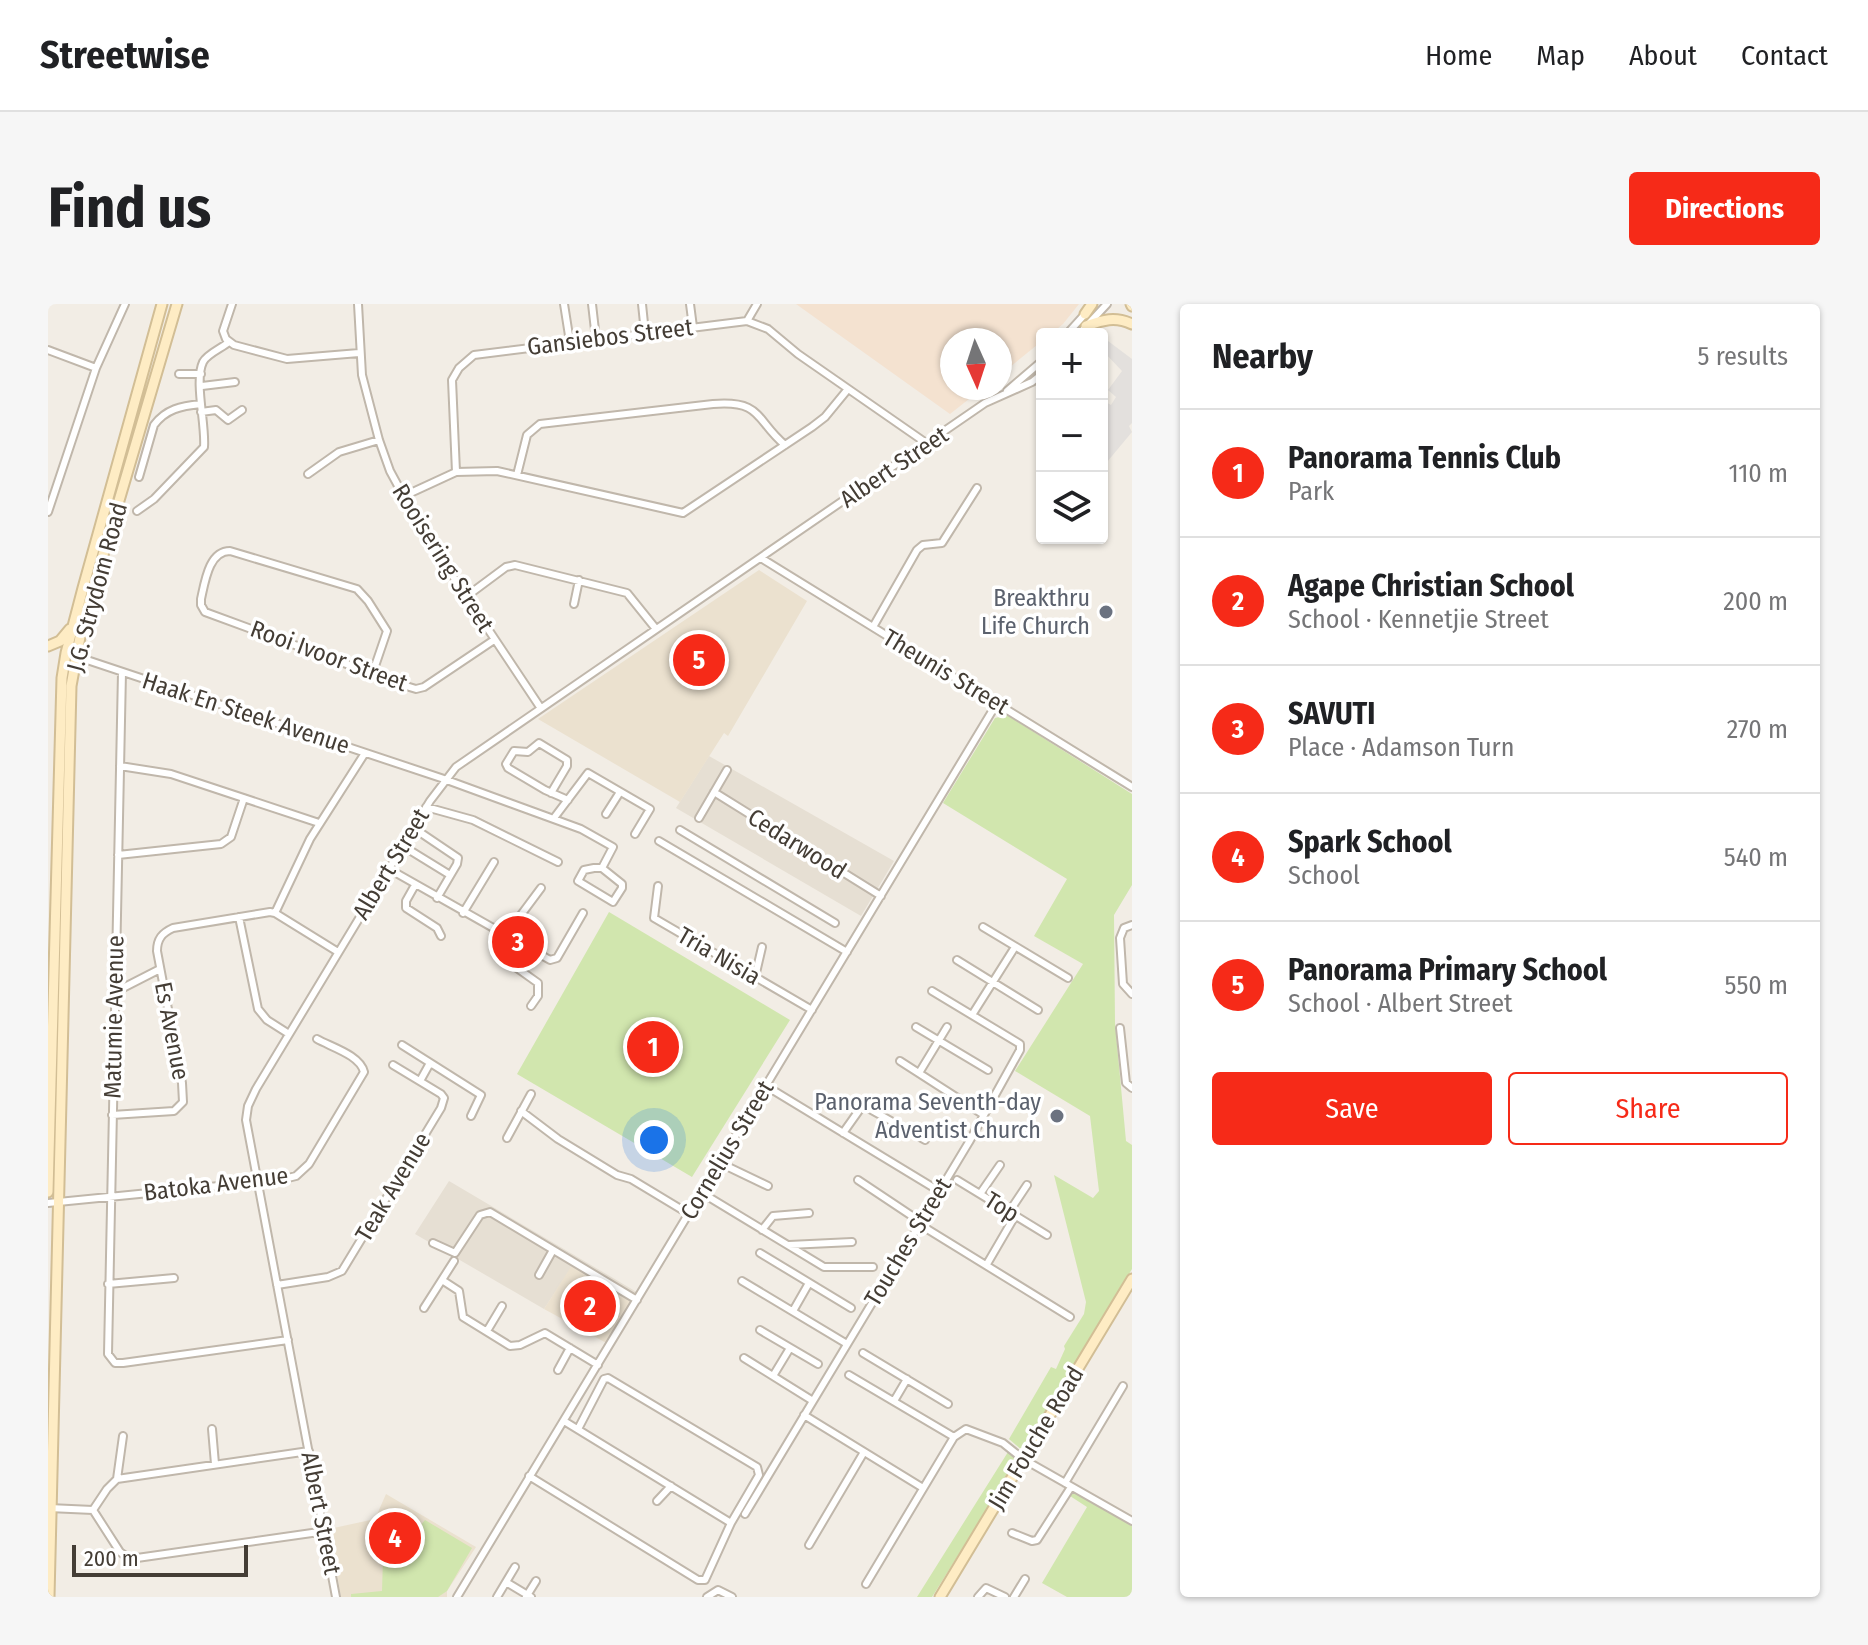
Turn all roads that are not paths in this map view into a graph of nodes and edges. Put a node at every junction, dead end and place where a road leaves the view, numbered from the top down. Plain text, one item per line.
1 (125, 304) edge
2 (162, 304) edge
3 (177, 304) edge
4 (232, 304) edge
5 (358, 304) edge
6 (564, 304) edge
7 (592, 304) edge
8 (642, 304) edge
9 (690, 304) edge
10 (757, 304) edge
11 (1093, 304) edge
12 (1107, 304) edge
13 (1085, 314) joint
14 (747, 321) junction
15 (1132, 324) edge
16 (693, 327) junction
17 (1072, 328) edge
18 (1085, 328) edge
19 (1087, 328) edge
20 (645, 333) junction
21 (596, 339) junction
22 (229, 342) junction
23 (570, 342) junction
24 (48, 350) edge
25 (359, 353) junction
26 (1036, 366) edge
27 (96, 368) junction
28 (179, 374) dead end
29 (201, 374) junction
30 (1036, 379) edge
31 (235, 382) dead end
32 (202, 386) junction
33 (1012, 386) edge
34 (848, 389) junction
35 (1012, 390) edge
36 (991, 400) edge
37 (201, 408) junction
38 (242, 410) dead end
39 (379, 440) junction
40 (785, 445) junction
41 (929, 445) junction
42 (456, 472) junction
43 (308, 474) dead end
44 (517, 475) junction
45 (139, 477) dead end
46 (977, 488) dead end
47 (404, 496) junction
48 (137, 511) dead end
49 (48, 512) edge
50 (761, 558) junction
51 (579, 580) junction
52 (467, 596) junction
53 (574, 604) dead end
54 (73, 624) junction
55 (873, 627) junction
56 (656, 629) junction
57 (494, 640) junction
58 (48, 647) edge
59 (70, 654) junction
60 (122, 672) junction
61 (372, 675) junction
62 (997, 703) junction
63 (540, 707) junction
64 (365, 753) junction
65 (120, 766) junction
66 (727, 770) dead end
67 (444, 779) junction
68 (1132, 787) edge
69 (620, 792) junction
70 (714, 792) junction
71 (551, 793) junction
72 (244, 798) junction
73 (568, 800) junction
74 (426, 807) junction
75 (606, 814) dead end
76 (554, 818) junction
77 (699, 818) dead end
78 (319, 823) junction
79 (680, 830) dead end
80 (421, 833) dead end
81 (635, 834) dead end
82 (659, 841) dead end
83 (411, 851) dead end
84 (118, 855) junction
85 (494, 862) dead end
86 (558, 862) dead end
87 (602, 868) junction
88 (389, 869) junction
89 (450, 875) junction
90 (415, 885) junction
91 (658, 886) dead end
92 (541, 888) dead end
93 (788, 894) junction
94 (881, 896) junction
95 (437, 898) junction
96 (778, 912) junction
97 (275, 913) junction
98 (463, 913) junction
99 (583, 913) dead end
100 (239, 917) junction
101 (835, 923) dead end
102 (1132, 925) edge
103 (983, 927) dead end
104 (506, 935) junction
105 (441, 936) dead end
106 (762, 947) dead end
107 (1015, 947) junction
108 (338, 952) junction
109 (847, 952) junction
110 (957, 960) dead end
111 (160, 969) junction
112 (755, 977) junction
113 (1068, 978) dead end
114 (993, 983) junction
115 (932, 991) dead end
116 (115, 992) junction
117 (1132, 994) edge
118 (531, 1006) dead end
119 (812, 1010) junction
120 (1038, 1010) dead end
121 (972, 1015) junction
122 (916, 1027) dead end
123 (947, 1027) dead end
124 (1120, 1028) dead end
125 (289, 1034) junction
126 (317, 1039) dead end
127 (939, 1041) junction
128 (402, 1045) dead end
129 (1132, 1056) edge
130 (1123, 1057) junction
131 (900, 1061) dead end
132 (430, 1063) junction
133 (393, 1065) dead end
134 (988, 1070) dead end
135 (919, 1073) junction
136 (420, 1081) junction
137 (766, 1086) junction
138 (1132, 1088) edge
139 (531, 1094) dead end
140 (521, 1111) junction
141 (112, 1115) junction
142 (984, 1115) junction
143 (471, 1116) dead end
144 (843, 1133) junction
145 (507, 1138) dead end
146 (925, 1140) dead end
147 (720, 1163) junction
148 (1000, 1165) dead end
149 (858, 1180) dead end
150 (957, 1180) dead end
151 (257, 1182) junction
152 (1027, 1185) dead end
153 (768, 1186) dead end
154 (939, 1191) junction
155 (48, 1192) edge
156 (702, 1193) junction
157 (980, 1194) junction
158 (110, 1196) junction
159 (54, 1202) edge
160 (809, 1213) dead end
161 (689, 1214) junction
162 (1012, 1214) junction
163 (920, 1223) junction
164 (762, 1230) junction
165 (1047, 1235) dead end
166 (852, 1242) dead end
167 (433, 1243) dead end
168 (789, 1245) junction
169 (553, 1250) junction
170 (760, 1253) dead end
171 (454, 1261) dead end
172 (987, 1264) junction
173 (873, 1267) dead end
174 (539, 1275) dead end
175 (174, 1278) dead end
176 (1132, 1279) edge
177 (442, 1280) junction
178 (742, 1281) dead end
179 (809, 1283) junction
180 (108, 1284) junction
181 (277, 1285) junction
182 (637, 1300) junction
183 (502, 1306) dead end
184 (424, 1308) dead end
185 (851, 1308) dead end
186 (793, 1311) junction
187 (1070, 1317) dead end
188 (760, 1330) dead end
189 (487, 1331) junction
190 (288, 1340) junction
191 (847, 1344) junction
192 (570, 1348) junction
193 (790, 1348) junction
194 (863, 1353) dead end
195 (744, 1358) dead end
196 (818, 1364) dead end
197 (598, 1365) junction
198 (558, 1370) dead end
199 (849, 1375) dead end
200 (773, 1376) junction
201 (907, 1379) junction
202 (1123, 1386) dead end
203 (813, 1401) junction
204 (894, 1401) junction
205 (948, 1404) dead end
206 (804, 1415) junction
207 (564, 1421) junction
208 (212, 1429) dead end
209 (578, 1429) junction
210 (123, 1436) dead end
211 (954, 1437) junction
212 (309, 1451) junction
213 (864, 1452) junction
214 (1023, 1459) junction
215 (215, 1464) junction
216 (529, 1476) junction
217 (117, 1479) junction
218 (1068, 1485) junction
219 (671, 1486) junction
220 (923, 1488) junction
221 (657, 1501) dead end
222 (50, 1508) edge
223 (93, 1510) junction
224 (745, 1514) dead end
225 (1132, 1521) edge
226 (731, 1523) junction
227 (326, 1531) junction
228 (1012, 1533) dead end
229 (809, 1545) dead end
230 (515, 1567) dead end
231 (1025, 1579) dead end
232 (536, 1581) dead end
233 (506, 1582) junction
234 (866, 1584) dead end
235 (528, 1596) edge
236 (49, 1597) edge
237 (336, 1597) edge
238 (457, 1597) edge
239 (497, 1597) edge
240 (707, 1597) edge
241 (732, 1597) edge
242 (940, 1597) edge
243 (978, 1597) edge
244 (1005, 1597) edge
245 (1014, 1597) edge

1 - 27 street
2 - 54 street, J.G. Strydom Road
3 - 59 street, J.G. Strydom Road
4 - 22 street
5 - 25 street, Rooisering Street
6 - 23 street
7 - 21 street
8 - 20 street
9 - 16 street
10 - 14 street
11 - 13 street
12 - 18 street
13 - 17 street
14 - 16 street, Gansiebos Street
14 - 34 street
15 - 19 street
16 - 20 street, Gansiebos Street
20 - 21 street, Gansiebos Street
21 - 23 street, Gansiebos Street
22 - 25 street
22 - 29 street
23 - 42 street, Gansiebos Street
24 - 27 street
25 - 39 street, Rooisering Street
26 - 33 street, Albert Street
27 - 49 street
28 - 29 street
29 - 32 street
30 - 35 street, Albert Street
31 - 32 street
32 - 37 street
34 - 40 street
34 - 41 street
36 - 41 street, Albert Street
37 - 38 street
37 - 45 street
37 - 48 street
39 - 43 street
39 - 47 street, Rooisering Street
40 - 44 street
40 - 44 street
41 - 50 street, Albert Street
42 - 44 street
42 - 47 street
46 - 55 street
47 - 52 street, Rooisering Street
50 - 55 street, Theunis Street
50 - 56 street, Albert Street
51 - 52 street
51 - 53 street
51 - 56 street
52 - 57 street, Rooisering Street
54 - 58 street
54 - 59 street, J.G. Strydom Road
55 - 62 street, Theunis Street
56 - 63 street, Albert Street
57 - 61 street, Rooi Ivoor Street
57 - 63 street, Rooisering Street
58 - 59 street, Haak En Steek Avenue
59 - 60 street, Haak En Steek Avenue
59 - 155 street, J.G. Strydom Road
59 - 159 street, J.G. Strydom Road
60 - 64 street, Haak En Steek Avenue
60 - 65 street, Matumie Avenue
61 - 61 street, Rooi Ivoor Street
62 - 68 street, Theunis Street
62 - 94 street, Cornelius Street
63 - 67 street, Albert Street
64 - 67 street, Haak En Steek Avenue
64 - 78 street
65 - 72 street
65 - 84 street, Matumie Avenue
66 - 70 street
67 - 74 street, Albert Street
67 - 76 street, Haak En Steek Avenue
69 - 73 street
69 - 75 street
69 - 81 street
70 - 77 street
70 - 94 street, Cedarwood
71 - 71 street
71 - 73 street
72 - 78 street
72 - 84 street
73 - 76 street
74 - 86 street
74 - 88 street, Albert Street
76 - 87 street, Haak En Steek Avenue
78 - 97 street
79 - 93 street
80 - 89 street
82 - 96 street
83 - 89 street
84 - 116 street, Matumie Avenue
85 - 98 street
87 - 87 street
88 - 90 street
88 - 108 street, Albert Street
89 - 95 street
90 - 95 street
90 - 105 street
91 - 112 street, Tria Nisia
92 - 104 street
93 - 96 street
93 - 101 street
94 - 109 street, Cornelius Street
95 - 98 street
96 - 109 street
97 - 100 street
97 - 108 street
98 - 104 street
99 - 104 street
100 - 111 street, Es Avenue
100 - 125 street
102 - 117 street
103 - 107 street
104 - 118 street
106 - 112 street
107 - 113 street
107 - 114 street
108 - 125 street, Albert Street
109 - 119 street, Cornelius Street
110 - 114 street
111 - 116 street
111 - 141 street, Es Avenue
112 - 119 street, Tria Nisia
114 - 120 street
114 - 121 street
115 - 121 street
116 - 141 street, Matumie Avenue
119 - 137 street, Cornelius Street
121 - 142 street, Touches Street
122 - 127 street
123 - 127 street
124 - 130 street
125 - 151 street, Albert Street
126 - 151 street, Batoka Avenue
127 - 134 street
127 - 135 street
128 - 132 street
129 - 130 street
130 - 138 street
131 - 135 street
132 - 136 street
132 - 143 street
133 - 136 street, Teak Avenue
135 - 142 street
136 - 181 street, Teak Avenue
137 - 144 street
137 - 147 street, Cornelius Street
139 - 140 street
140 - 145 street
140 - 161 street
141 - 158 street, Matumie Avenue
142 - 154 street, Touches Street
144 - 146 street
144 - 154 street
147 - 153 street
147 - 156 street, Cornelius Street
148 - 157 street
149 - 163 street
150 - 157 street, Top
151 - 158 street, Batoka Avenue
151 - 181 street, Albert Street
152 - 162 street
154 - 163 street, Touches Street
156 - 161 street, Cornelius Street
156 - 164 street
157 - 162 street, Top
158 - 159 street, Batoka Avenue
158 - 180 street, Matumie Avenue
159 - 222 street, J.G. Strydom Road
160 - 164 street
161 - 182 street, Cornelius Street
162 - 165 street, Top
162 - 172 street
163 - 172 street
163 - 191 street, Touches Street
164 - 168 street
166 - 168 street
167 - 169 street
168 - 173 street
169 - 174 street
169 - 182 street
170 - 179 street
171 - 177 street
172 - 187 street
175 - 180 street
176 - 214 street, Jim Fouche Road
177 - 184 street
177 - 189 street
178 - 186 street
179 - 185 street
179 - 186 street
180 - 190 street, Matumie Avenue
181 - 190 street, Albert Street
182 - 197 street, Cornelius Street
183 - 189 street
186 - 191 street
188 - 193 street
189 - 192 street
190 - 212 street, Albert Street
191 - 203 street, Touches Street
192 - 197 street
192 - 198 street
193 - 196 street
193 - 200 street
194 - 201 street
195 - 200 street
197 - 207 street, Cornelius Street
199 - 204 street
200 - 203 street
201 - 204 street
201 - 205 street
202 - 218 street
203 - 206 street, Touches Street
204 - 211 street
206 - 213 street
206 - 224 street, Touches Street
207 - 209 street
207 - 216 street, Cornelius Street
208 - 215 street
209 - 219 street
209 - 226 street
210 - 217 street
211 - 214 street
211 - 220 street
212 - 215 street
212 - 227 street, Albert Street
213 - 220 street
213 - 229 street
214 - 218 street
214 - 242 street, Jim Fouche Road
215 - 217 street
216 - 226 street
216 - 238 street, Cornelius Street
217 - 223 street
218 - 225 street
218 - 228 street
219 - 221 street
219 - 226 street
220 - 234 street
222 - 223 street
222 - 236 street, J.G. Strydom Road
223 - 227 street
227 - 237 street, Albert Street
230 - 233 street
231 - 245 street
232 - 235 street
233 - 235 street
233 - 239 street
240 - 241 street
243 - 244 street

